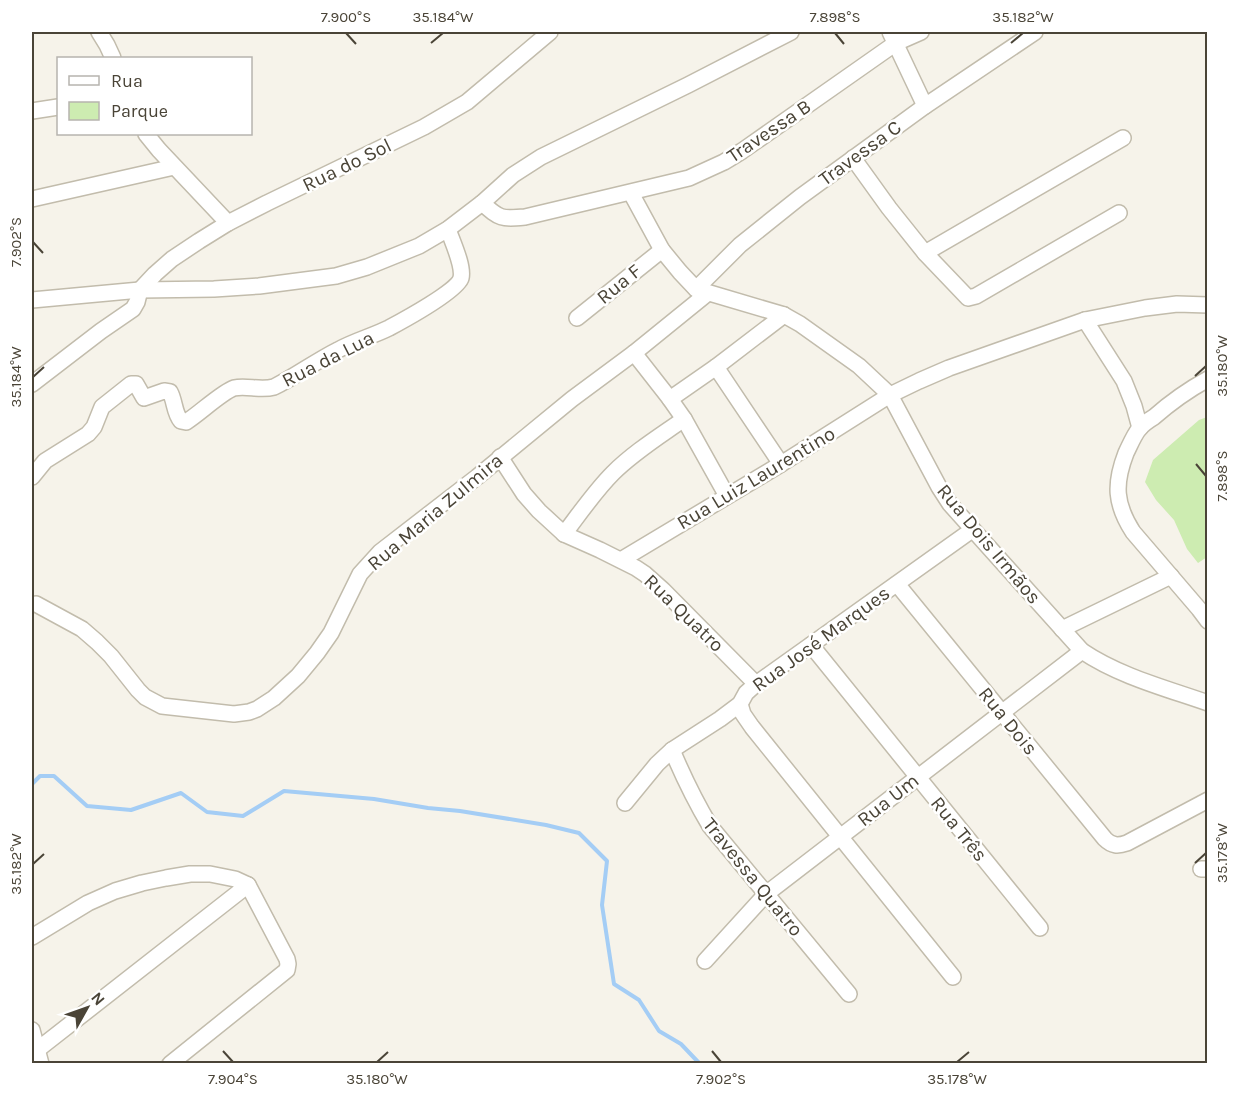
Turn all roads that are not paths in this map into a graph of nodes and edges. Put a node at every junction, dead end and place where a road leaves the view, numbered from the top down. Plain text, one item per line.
1 (99, 32) edge
2 (550, 32) edge
3 (790, 32) edge
4 (921, 32) edge
5 (1035, 32) edge
6 (893, 37) edge
7 (112, 57) edge
8 (925, 106) junction
9 (57, 107) edge
10 (32, 111) edge
11 (147, 135) edge
12 (1123, 138) dead end
13 (853, 158) junction
14 (174, 167) junction
15 (631, 193) junction
16 (32, 199) edge
17 (482, 203) junction
18 (1119, 213) dead end
19 (228, 223) junction
20 (448, 229) junction
21 (662, 250) junction
22 (925, 253) junction
23 (140, 291) junction
24 (702, 291) junction
25 (32, 300) edge
26 (1208, 305) edge
27 (784, 315) junction
28 (577, 318) dead end
29 (1085, 320) junction
30 (634, 353) junction
31 (716, 367) junction
32 (1208, 379) edge
33 (32, 384) edge
34 (890, 395) junction
35 (670, 399) junction
36 (684, 419) junction
37 (1140, 428) junction
38 (500, 457) junction
39 (781, 464) junction
40 (32, 477) edge
41 (727, 496) junction
42 (972, 530) junction
43 (564, 534) junction
44 (621, 560) junction
45 (1171, 576) junction
46 (897, 584) junction
47 (36, 604) dead end
48 (1205, 612) edge
49 (1062, 630) junction
50 (811, 645) junction
51 (1082, 651) junction
52 (756, 684) junction
53 (1208, 703) edge
54 (740, 704) junction
55 (1002, 714) junction
56 (672, 750) junction
57 (918, 778) junction
58 (1208, 800) edge
59 (625, 803) dead end
60 (840, 838) junction
61 (248, 885) junction
62 (766, 894) junction
63 (1040, 928) dead end
64 (32, 937) edge
65 (705, 961) dead end
66 (953, 977) dead end
67 (849, 994) dead end
68 (32, 1030) edge
69 (36, 1055) edge
70 (170, 1064) edge

1 - 7 street
2 - 19 street, Rua do Sol
3 - 17 street
4 - 6 street, Travessa B
5 - 8 street, Travessa C
6 - 8 street
6 - 15 street, Travessa B
8 - 13 street, Travessa C
9 - 10 street
11 - 14 street
12 - 22 street
13 - 22 street
13 - 24 street, Travessa C
14 - 16 street
14 - 19 street
15 - 17 street, Travessa B
15 - 21 street
17 - 20 street
18 - 22 street
19 - 23 street, Rua do Sol
20 - 23 street
20 - 40 street, Rua da Lua
21 - 24 street
21 - 28 street, Rua F
23 - 25 street
23 - 33 street, Rua do Sol
24 - 27 street, Rua Dois Irmãos
24 - 30 street, Rua Maria Zulmira
26 - 29 street, Rua Luiz Laurentino
27 - 31 street
27 - 34 street, Rua Dois Irmãos
29 - 34 street, Rua Luiz Laurentino
29 - 37 street
30 - 35 street
30 - 38 street, Rua Maria Zulmira
31 - 35 street
31 - 39 street
32 - 37 street
34 - 39 street, Rua Luiz Laurentino
34 - 42 street, Rua Dois Irmãos
35 - 36 street
36 - 41 street
36 - 43 street
37 - 45 street
38 - 43 street, Rua Quatro
38 - 47 street, Rua Maria Zulmira
39 - 41 street, Rua Luiz Laurentino
41 - 44 street, Rua Luiz Laurentino
42 - 46 street, Rua José Marques
42 - 49 street, Rua Dois Irmãos
43 - 44 street, Rua Quatro
44 - 52 street, Rua Quatro
45 - 48 street
45 - 49 street
46 - 50 street, Rua José Marques
46 - 55 street, Rua Dois
49 - 51 street, Rua Dois Irmãos
50 - 52 street, Rua José Marques
50 - 57 street, Rua Três
51 - 53 street, Rua Dois Irmãos
51 - 55 street, Rua Um
52 - 54 street, Rua José Marques
54 - 56 street, Rua José Marques
54 - 60 street
55 - 57 street, Rua Um
55 - 58 street, Rua Dois
56 - 59 street, Rua José Marques
56 - 62 street, Travessa Quatro
57 - 60 street, Rua Um
57 - 63 street, Rua Três
60 - 62 street, Rua Um
60 - 66 street
61 - 64 street
61 - 69 street
61 - 70 street
62 - 65 street, Rua Um
62 - 67 street, Travessa Quatro
68 - 69 street

